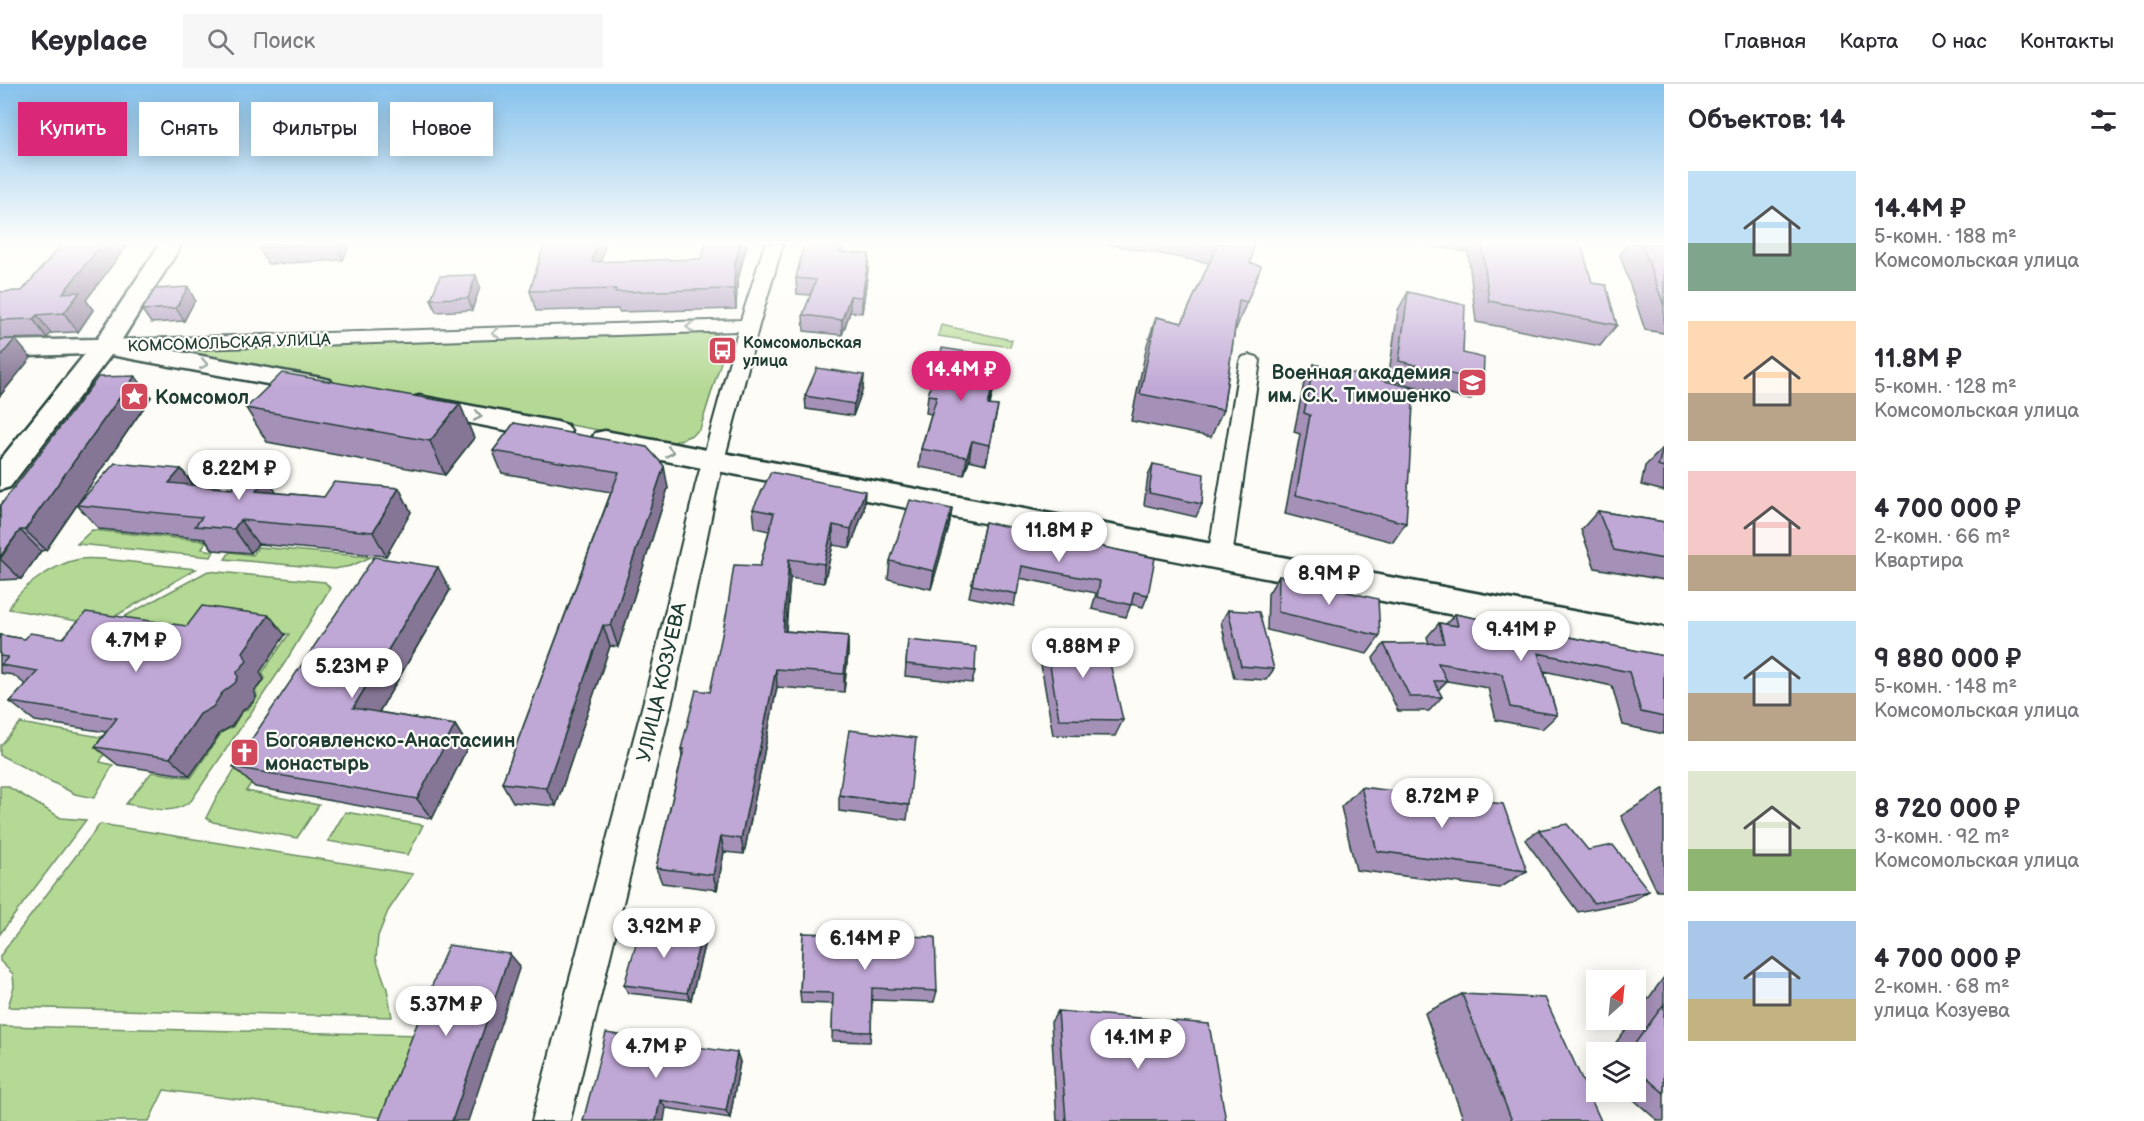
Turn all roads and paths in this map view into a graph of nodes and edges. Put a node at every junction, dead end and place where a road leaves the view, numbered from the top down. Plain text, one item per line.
1 (140, 292) edge
2 (759, 292) edge
3 (749, 325) junction
4 (105, 346) junction
5 (0, 349) edge
6 (1250, 361) dead end
7 (344, 391) edge
8 (392, 400) edge
9 (713, 460) junction
10 (0, 480) edge
11 (1220, 557) junction
12 (1664, 642) edge
13 (551, 1121) edge

1 - 4 street
2 - 3 street, УЛИЦА КОЗУЕВА
3 -> 4 street, КОМСОМОЛЬСКАЯ УЛИЦА
3 - 9 street, УЛИЦА КОЗУЕВА
4 - 5 street, КОМСОМОЛЬСКАЯ УЛИЦА
4 -> 7 street, КОМСОМОЛЬСКАЯ УЛИЦА
4 - 10 street
6 - 11 street
8 -> 9 street
9 - 11 street
9 - 13 street, УЛИЦА КОЗУЕВА
11 - 12 street

